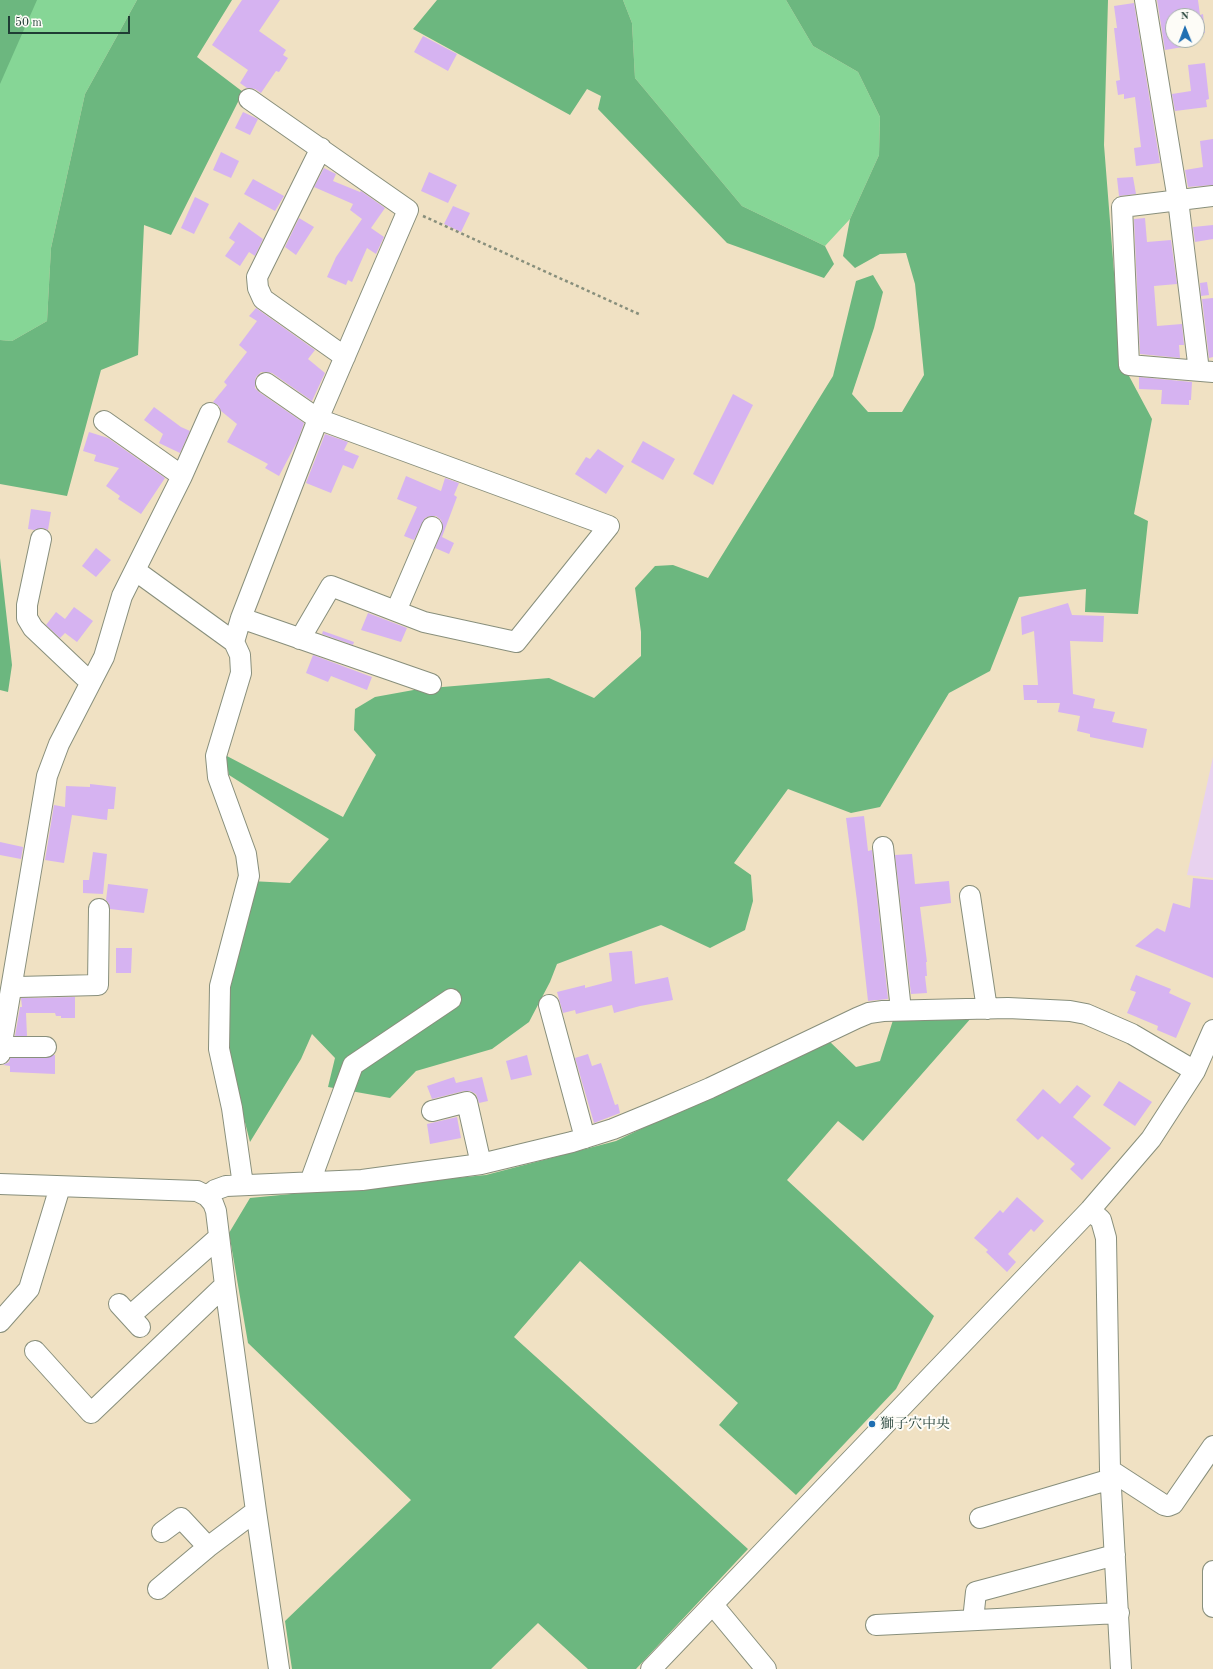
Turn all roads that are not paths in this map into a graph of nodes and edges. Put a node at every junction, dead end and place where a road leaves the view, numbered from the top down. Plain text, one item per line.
1 (1145, 0) edge
2 (249, 99) dead end
3 (321, 148) junction
4 (1213, 196) edge
5 (1178, 200) junction
6 (345, 356) junction
7 (1206, 372) edge
8 (266, 383) dead end
9 (210, 413) dead end
10 (318, 419) junction
11 (104, 421) dead end
12 (182, 476) junction
13 (432, 527) dead end
14 (42, 539) dead end
15 (136, 571) junction
16 (396, 611) junction
17 (241, 618) junction
18 (300, 639) junction
19 (234, 642) junction
20 (90, 682) junction
21 (431, 684) dead end
22 (883, 847) dead end
23 (970, 896) dead end
24 (99, 909) dead end
25 (11, 990) junction
26 (451, 1000) dead end
27 (548, 1005) dead end
28 (987, 1008) junction
29 (901, 1010) junction
30 (1213, 1030) edge
31 (46, 1047) dead end
32 (1, 1051) edge
33 (1195, 1071) junction
34 (432, 1111) dead end
35 (585, 1138) junction
36 (481, 1164) junction
37 (310, 1182) junction
38 (243, 1185) junction
39 (0, 1186) edge
40 (60, 1187) junction
41 (207, 1196) junction
42 (1090, 1210) junction
43 (219, 1237) junction
44 (225, 1286) junction
45 (129, 1315) dead end
46 (0, 1322) edge
47 (35, 1351) dead end
48 (1210, 1458) edge
49 (1110, 1475) junction
50 (256, 1511) junction
51 (980, 1518) dead end
52 (162, 1532) dead end
53 (208, 1547) junction
54 (1115, 1555) junction
55 (1213, 1571) edge
56 (158, 1589) dead end
57 (713, 1604) junction
58 (1213, 1608) edge
59 (1119, 1613) junction
60 (973, 1620) junction
61 (876, 1625) dead end
62 (279, 1669) edge
63 (651, 1669) edge
64 (766, 1669) edge
65 (1121, 1669) edge

1 - 5 street
2 - 3 street
3 - 6 street
3 - 6 street
4 - 5 street
5 - 7 street
5 - 7 street
6 - 10 street
8 - 10 street
9 - 12 street
10 - 16 street
10 - 17 street
11 - 12 street
12 - 15 street
13 - 16 street
14 - 20 street
15 - 19 street
15 - 20 street
16 - 18 street
17 - 18 street
17 - 19 street
18 - 21 street
19 - 38 street
20 - 25 street
22 - 29 street
23 - 28 street
24 - 25 street
25 - 32 street
26 - 37 street
27 - 35 street
28 - 29 street
28 - 33 street
29 - 35 street
30 - 33 street
31 - 32 street
33 - 42 street
34 - 36 street
35 - 36 street
36 - 37 street
37 - 38 street
38 - 41 street
39 - 40 street
40 - 41 street
40 - 46 street
41 - 43 street
42 - 49 street
42 - 57 street
43 - 44 street
43 - 45 street
44 - 47 street
44 - 50 street
48 - 49 street
49 - 51 street
49 - 54 street
50 - 53 street
50 - 62 street
52 - 53 street
53 - 56 street
54 - 59 street
54 - 60 street
55 - 58 street
57 - 63 street
57 - 64 street
59 - 60 street
59 - 65 street
60 - 61 street

